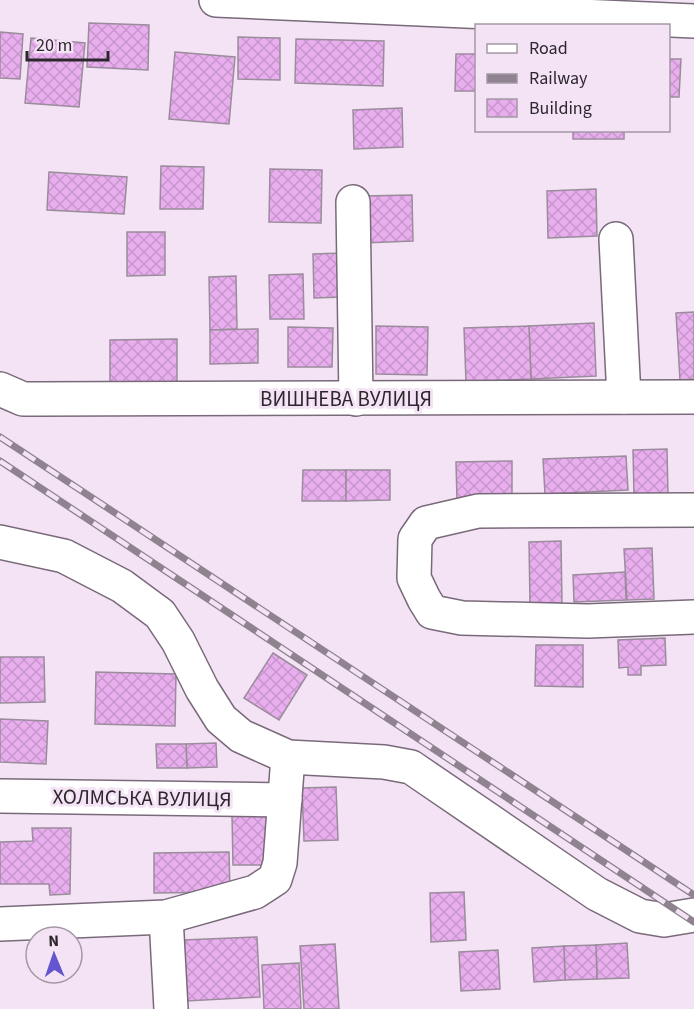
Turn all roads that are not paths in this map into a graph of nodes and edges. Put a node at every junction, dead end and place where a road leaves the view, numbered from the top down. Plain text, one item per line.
1 (216, 0) edge
2 (694, 21) edge
3 (353, 202) dead end
4 (616, 239) dead end
5 (0, 389) edge
6 (624, 397) junction
7 (694, 397) edge
8 (356, 399) junction
9 (694, 510) edge
10 (0, 542) edge
11 (694, 617) edge
12 (288, 757) junction
13 (0, 796) edge
14 (285, 800) junction
15 (694, 915) edge
16 (166, 917) junction
17 (0, 924) edge
18 (171, 1009) edge

1 - 2 street
3 - 8 street
4 - 6 street
5 - 8 street, ВИШНЕВА ВУЛИЦЯ
6 - 7 street, ВИШНЕВА ВУЛИЦЯ
6 - 8 street, ВИШНЕВА ВУЛИЦЯ
9 - 11 street
10 - 12 street
12 - 14 street
12 - 15 street
13 - 14 street, ХОЛМСЬКА ВУЛИЦЯ
14 - 16 street
16 - 17 street
16 - 18 street

